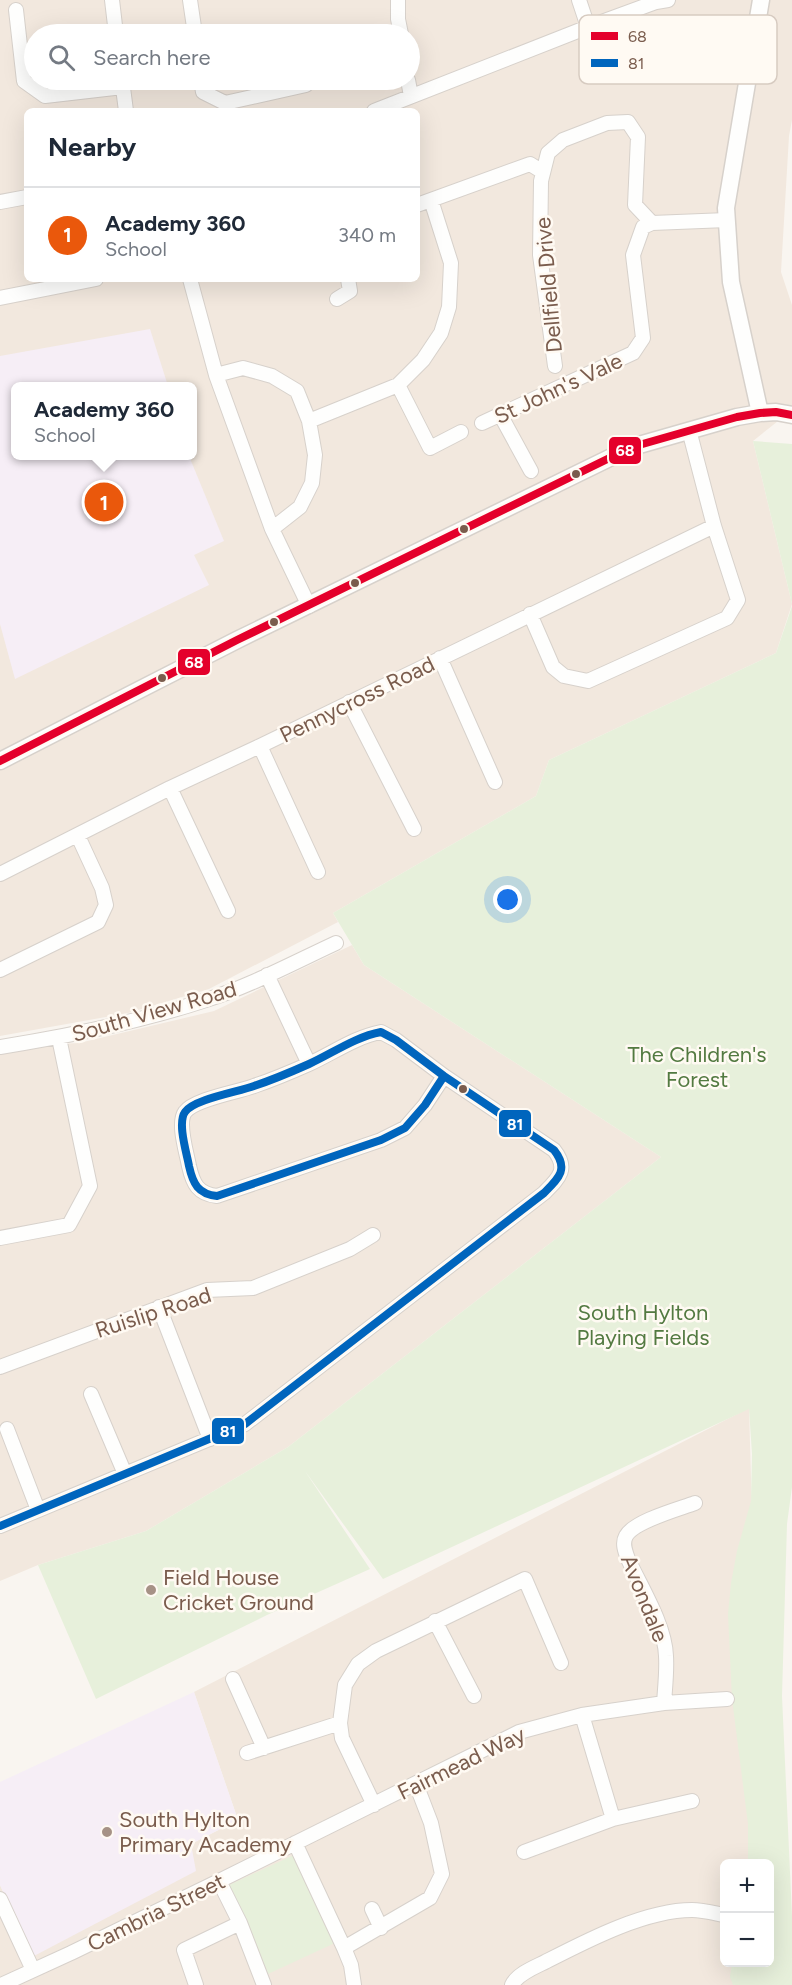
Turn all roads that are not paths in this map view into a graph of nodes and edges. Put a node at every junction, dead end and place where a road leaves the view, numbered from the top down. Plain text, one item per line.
1 (112, 0) edge
2 (190, 0) edge
3 (398, 0) edge
4 (579, 0) edge
5 (668, 0) edge
6 (15, 10) dead end
7 (584, 15) edge
8 (621, 15) edge
9 (115, 24) edge
10 (194, 24) edge
11 (399, 24) edge
12 (579, 31) edge
13 (24, 81) edge
14 (745, 84) edge
15 (37, 90) edge
16 (81, 90) edge
17 (123, 90) edge
18 (203, 90) edge
19 (284, 90) edge
20 (410, 90) edge
21 (411, 96) junction
22 (126, 108) edge
23 (381, 108) edge
24 (543, 172) junction
25 (24, 198) edge
26 (431, 200) junction
27 (0, 202) edge
28 (420, 204) edge
29 (727, 220) junction
30 (652, 224) junction
31 (81, 282) edge
32 (191, 282) edge
33 (348, 282) edge
34 (0, 298) edge
35 (337, 299) dead end
36 (555, 366) dead end
37 (216, 375) junction
38 (398, 385) junction
39 (760, 413) junction
40 (501, 416) junction
41 (792, 416) edge
42 (309, 422) junction
43 (482, 423) dead end
44 (689, 430) junction
45 (461, 432) dead end
46 (531, 471) dead end
47 (714, 526) junction
48 (272, 529) junction
49 (309, 606) junction
50 (530, 614) junction
51 (440, 658) junction
52 (349, 702) junction
53 (260, 746) junction
54 (0, 761) edge
55 (495, 782) dead end
56 (170, 788) junction
57 (414, 829) dead end
58 (78, 836) junction
59 (318, 872) dead end
60 (0, 874) edge
61 (228, 911) dead end
62 (336, 943) dead end
63 (0, 970) edge
64 (267, 975) junction
65 (59, 1038) junction
66 (0, 1047) edge
67 (309, 1064) junction
68 (444, 1076) junction
69 (373, 1235) dead end
70 (0, 1238) edge
71 (159, 1307) junction
72 (0, 1367) edge
73 (91, 1394) dead end
74 (7, 1428) dead end
75 (210, 1439) junction
76 (125, 1474) junction
77 (695, 1503) dead end
78 (38, 1510) junction
79 (0, 1526) edge
80 (435, 1621) junction
81 (561, 1663) dead end
82 (233, 1679) dead end
83 (474, 1696) dead end
84 (727, 1698) dead end
85 (664, 1703) junction
86 (582, 1715) junction
87 (340, 1723) junction
88 (264, 1748) junction
89 (247, 1753) dead end
90 (416, 1784) junction
91 (692, 1801) dead end
92 (374, 1805) junction
93 (613, 1819) junction
94 (295, 1843) junction
95 (524, 1852) dead end
96 (219, 1881) junction
97 (0, 1899) edge
98 (372, 1909) dead end
99 (720, 1914) edge
100 (240, 1923) junction
101 (381, 1928) junction
102 (344, 1948) junction
103 (33, 1970) junction
104 (193, 1984) edge
105 (1, 1985) edge
106 (264, 1985) edge
107 (354, 1985) edge
108 (512, 1985) edge

1 - 9 street
2 - 10 street
3 - 11 street
4 - 7 street
5 - 8 street
6 - 13 street
12 - 21 street
14 - 29 street
15 - 16 street
17 - 22 street
18 - 19 street
20 - 21 street
21 - 23 street
24 - 26 street
24 - 30 street, Dellfield Drive
24 - 36 street, Dellfield Drive
25 - 27 street
26 - 28 street
26 - 38 street
29 - 30 street
29 - 39 street
30 - 40 street, St John's Vale
31 - 34 street
32 - 37 street
33 - 35 street
37 - 42 street
37 - 48 street
38 - 42 street
38 - 45 street
39 - 41 street
39 - 44 street
40 - 43 street, St John's Vale
40 - 46 street
42 - 48 street
44 - 47 street
44 - 49 street
47 - 50 street, Pennycross Road
47 - 50 street
48 - 49 street
49 - 54 street
50 - 51 street, Pennycross Road
51 - 52 street, Pennycross Road
51 - 55 street
52 - 53 street, Pennycross Road
52 - 57 street
53 - 56 street, Pennycross Road
53 - 59 street
56 - 58 street, Pennycross Road
56 - 61 street
58 - 60 street, Pennycross Road
58 - 63 street
62 - 64 street, South View Road
64 - 65 street, South View Road
64 - 67 street
65 - 66 street, South View Road
65 - 70 street
67 - 68 street
67 - 68 street
68 - 75 street
69 - 71 street, Ruislip Road
71 - 72 street, Ruislip Road
71 - 75 street
73 - 76 street
74 - 78 street
75 - 76 street
76 - 78 street
77 - 85 street, Avondale
78 - 79 street
80 - 81 street
80 - 83 street
80 - 87 street
82 - 88 street
84 - 85 street, Fairmead Way
85 - 86 street, Fairmead Way
86 - 90 street, Fairmead Way
86 - 93 street
87 - 88 street
87 - 92 street
88 - 89 street
90 - 92 street, Fairmead Way
90 - 101 street
91 - 93 street
92 - 94 street, Cambria Street
93 - 95 street
94 - 96 street, Cambria Street
94 - 102 street
96 - 100 street
96 - 103 street, Cambria Street
97 - 103 street
98 - 101 street
99 - 108 street
100 - 104 street
100 - 106 street
101 - 102 street
102 - 107 street
103 - 105 street, Cambria Street

